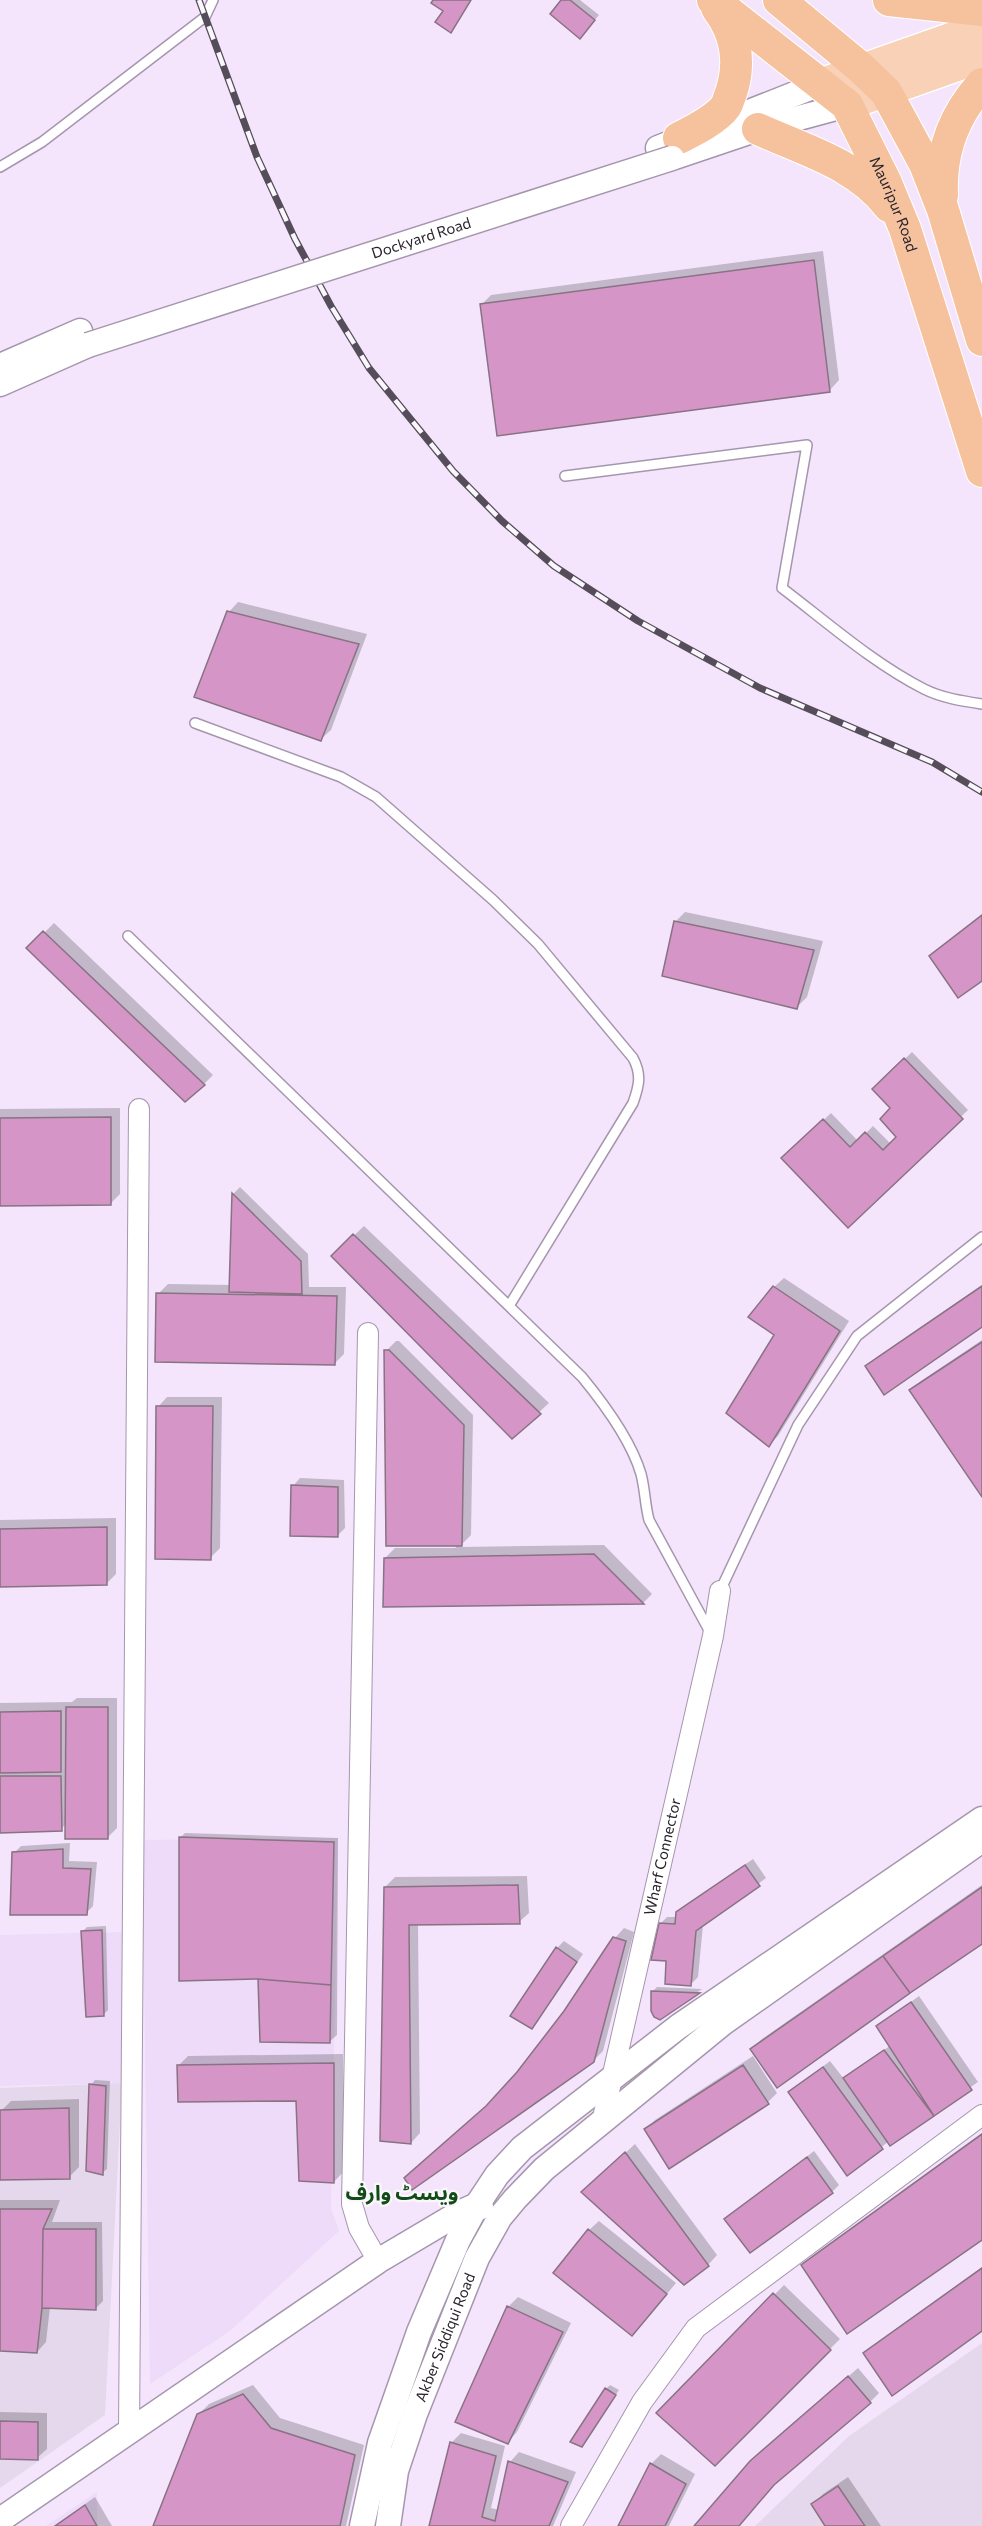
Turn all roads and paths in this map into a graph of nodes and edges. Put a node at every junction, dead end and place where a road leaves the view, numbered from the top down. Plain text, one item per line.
1 (213, 0) edge
2 (712, 0) edge
3 (779, 0) edge
4 (889, 0) edge
5 (982, 10) edge
6 (982, 27) edge
7 (982, 57) edge
8 (861, 68) junction
9 (820, 84) junction
10 (982, 84) edge
11 (886, 92) junction
12 (847, 105) junction
13 (758, 129) junction
14 (670, 148) junction
15 (0, 167) edge
16 (944, 214) junction
17 (907, 234) junction
18 (982, 340) edge
19 (0, 366) edge
20 (0, 384) edge
21 (982, 471) edge
22 (565, 476) dead end
23 (982, 704) edge
24 (195, 723) dead end
25 (128, 936) dead end
26 (139, 1109) dead end
27 (982, 1237) edge
28 (509, 1306) junction
29 (368, 1333) dead end
30 (720, 1592) joint
31 (713, 1636) junction
32 (982, 1819) edge
33 (982, 1840) edge
34 (613, 2075) junction
35 (982, 2115) edge
36 (602, 2122) junction
37 (522, 2148) junction
38 (544, 2169) junction
39 (477, 2205) junction
40 (500, 2217) junction
41 (378, 2261) junction
42 (129, 2432) junction
43 (0, 2520) edge
44 (362, 2526) edge
45 (388, 2526) edge
46 (571, 2526) edge

1 - 15 lane
2 - 9 highway, Mauripur Road
2 - 14 highway
3 - 8 highway
4 - 5 highway
6 - 8 main road
7 - 11 main road
8 - 9 main road
8 - 11 highway
9 - 12 highway, Mauripur Road
9 - 14 street, Dockyard Road
10 - 16 highway
11 - 12 main road
11 - 16 highway
12 - 13 street, Dockyard Road
12 - 17 highway, Mauripur Road
13 - 14 street, Dockyard Road
13 - 17 highway
14 - 19 street, Dockyard Road
14 - 20 street, Dockyard Road, bridge
16 - 18 highway
17 - 21 highway, Mauripur Road
22 - 23 lane
24 - 28 lane
25 - 28 lane
26 - 42 street
27 - 30 lane
28 - 31 lane
29 - 41 street
30 - 31 street, Wharf Connector
31 - 34 street, Wharf Connector
32 - 34 street, Akber Siddiqui Road
33 - 36 street, Akber Siddiqui Road
34 - 36 street, Wharf Connector
34 - 37 street, Akber Siddiqui Road
35 - 46 street
36 - 38 street, Akber Siddiqui Road
37 - 38 street
37 - 39 street, Akber Siddiqui Road
38 - 40 street, Akber Siddiqui Road
39 - 40 street
39 - 41 street
39 - 44 street, Akber Siddiqui Road
40 - 45 street, Akber Siddiqui Road
41 - 42 street
42 - 43 street

